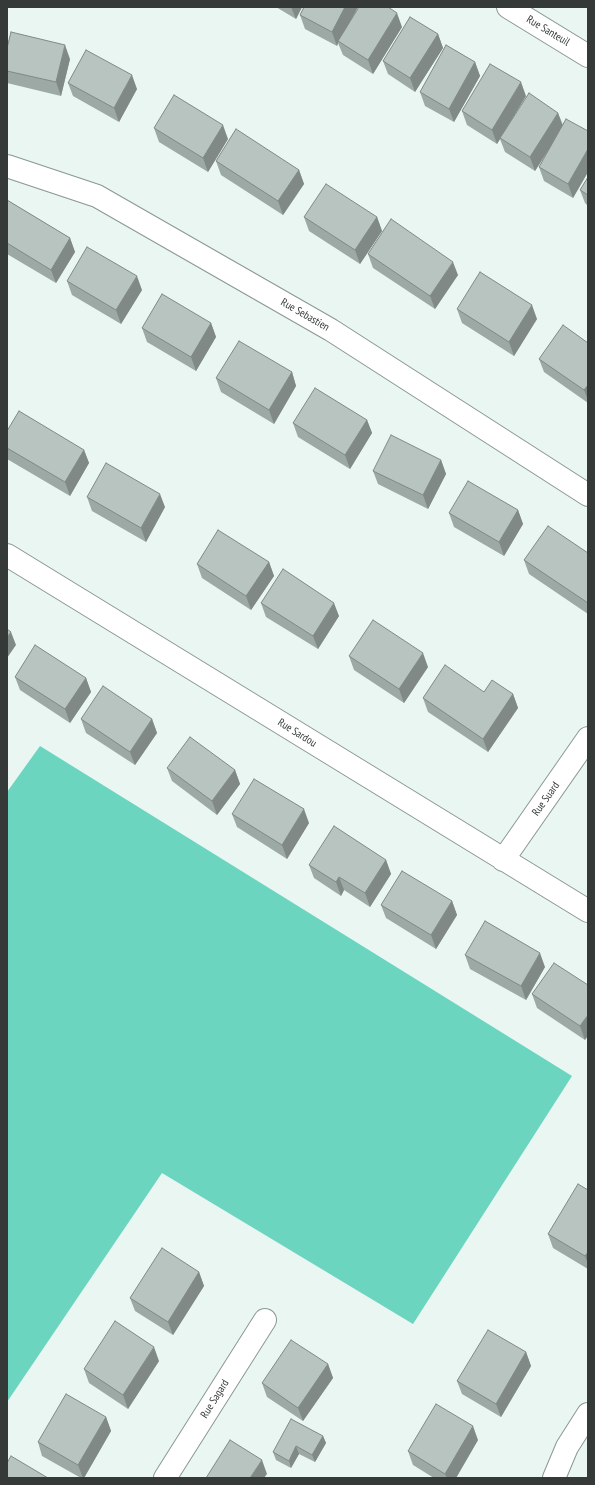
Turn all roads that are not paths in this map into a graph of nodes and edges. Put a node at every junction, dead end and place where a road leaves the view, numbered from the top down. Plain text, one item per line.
1 (508, 7) edge
2 (588, 56) edge
3 (7, 166) edge
4 (588, 495) edge
5 (7, 555) edge
6 (588, 738) edge
7 (503, 860) junction
8 (588, 911) edge
9 (265, 1320) dead end
10 (588, 1414) edge
11 (165, 1478) edge
12 (554, 1478) edge

1 - 2 street, Rue Santeuil
3 - 4 street, Rue Sebastien
5 - 7 street, Rue Sardou
6 - 7 street, Rue Suard
7 - 8 street, Rue Sardou
9 - 11 street, Rue Sagard
10 - 12 street

